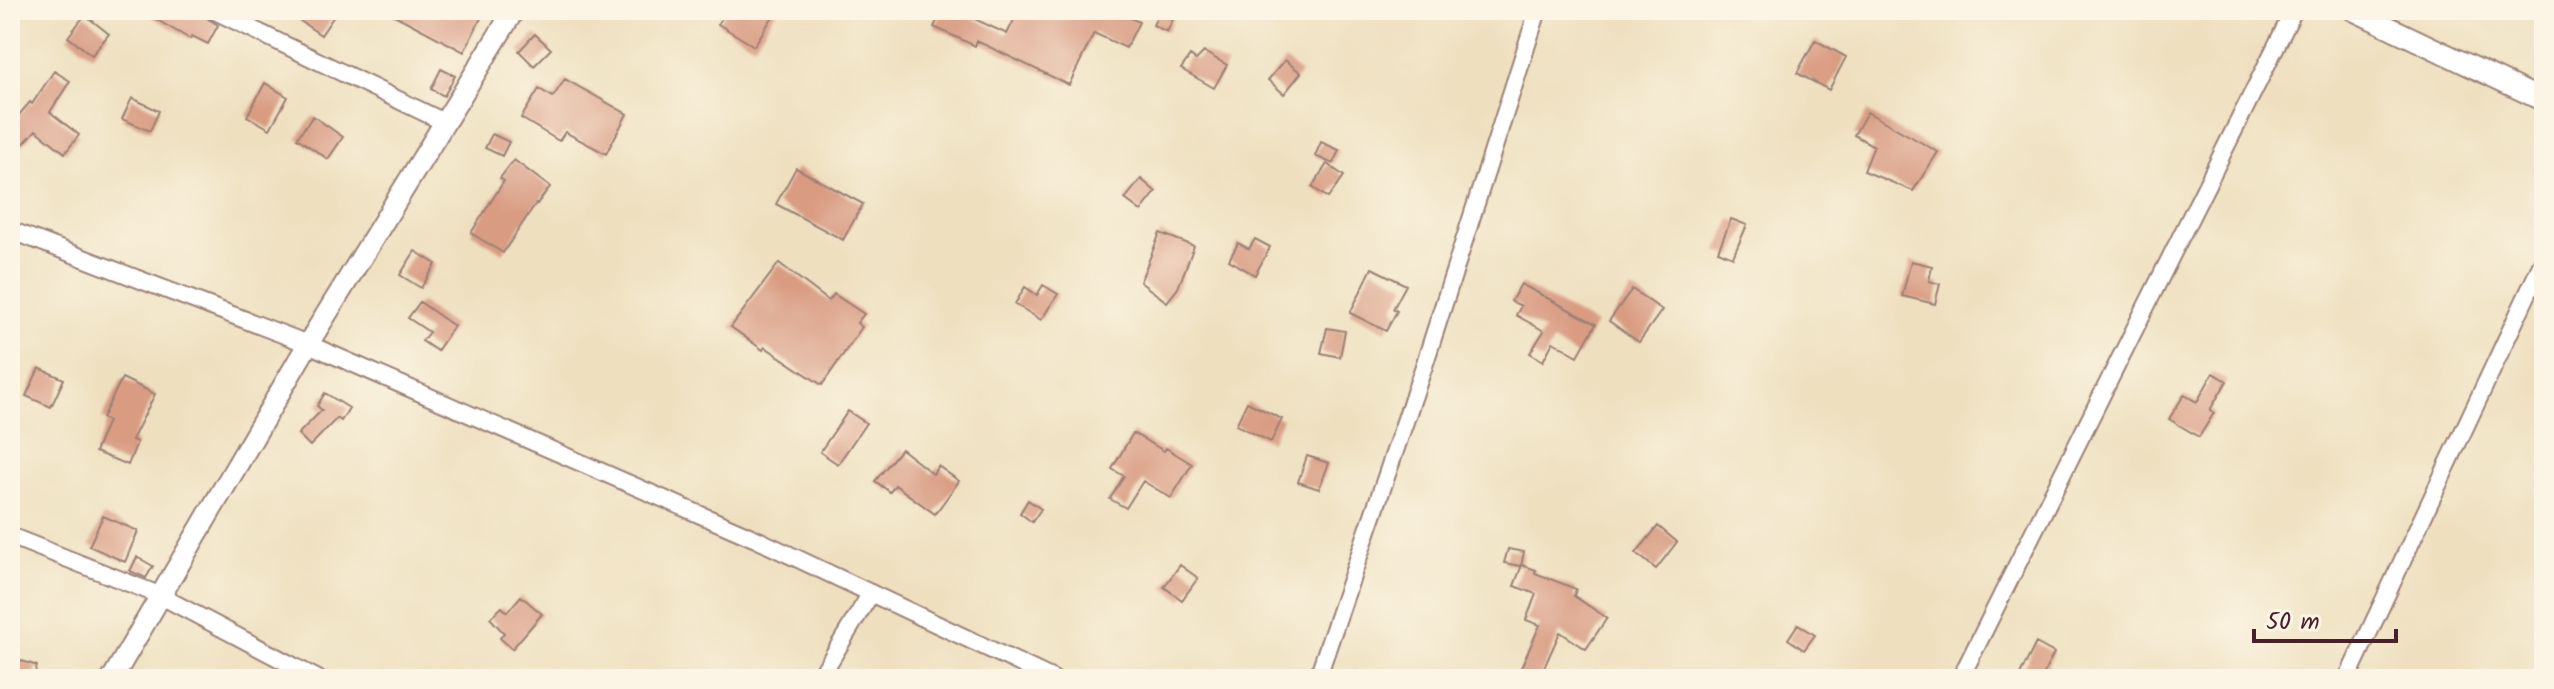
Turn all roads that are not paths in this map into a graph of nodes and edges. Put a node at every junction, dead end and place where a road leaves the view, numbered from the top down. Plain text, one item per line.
1 (213, 10) edge
2 (514, 10) edge
3 (1538, 10) edge
4 (2294, 10) edge
5 (2353, 10) edge
6 (231, 14) edge
7 (2544, 101) edge
8 (446, 123) junction
9 (10, 230) edge
10 (2544, 259) edge
11 (308, 344) junction
12 (10, 536) edge
13 (871, 593) junction
14 (159, 595) junction
15 (112, 679) edge
16 (318, 679) edge
17 (819, 679) edge
18 (1053, 679) edge
19 (1317, 679) edge
20 (1960, 679) edge
21 (2347, 679) edge

1 - 6 street
2 - 8 street
3 - 19 street
4 - 20 street
5 - 7 street
6 - 8 street
8 - 11 street
9 - 11 street
10 - 21 street
11 - 13 street
11 - 14 street
12 - 14 street
13 - 17 street
13 - 18 street
14 - 15 street
14 - 16 street

